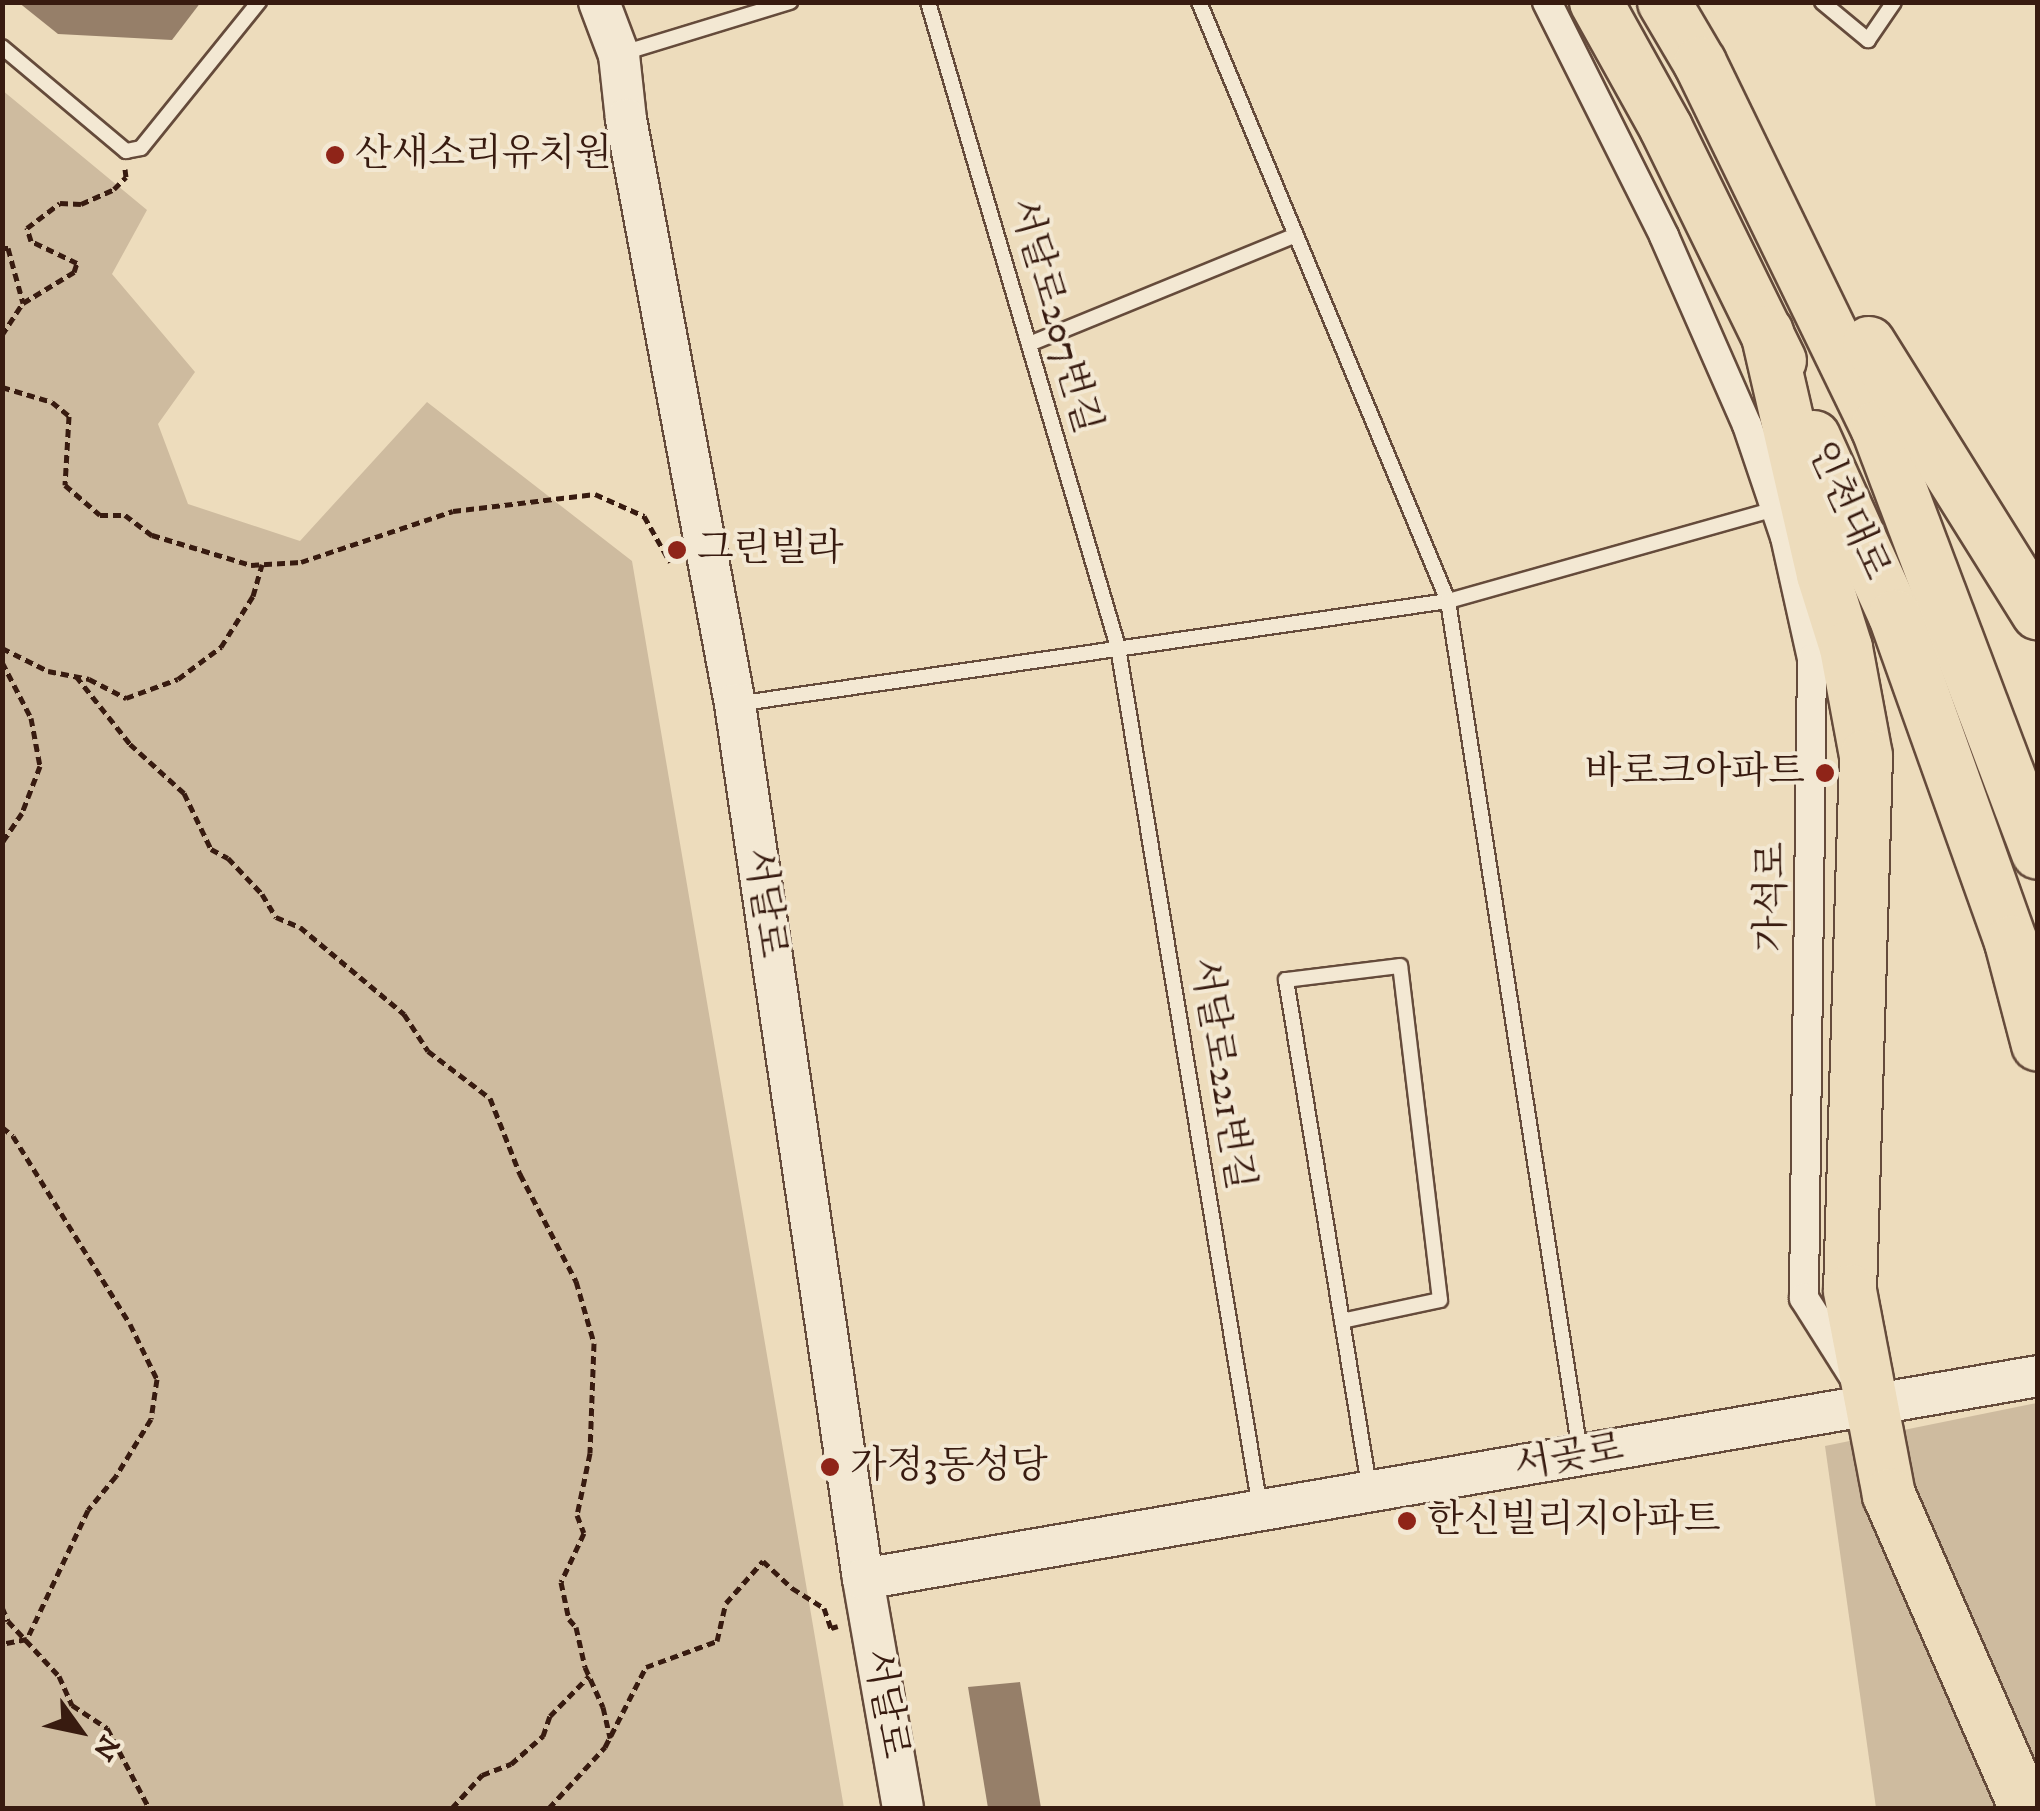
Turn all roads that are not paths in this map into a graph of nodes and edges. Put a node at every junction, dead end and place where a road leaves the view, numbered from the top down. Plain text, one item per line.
1 (259, 2) edge
2 (600, 2) edge
3 (790, 2) edge
4 (928, 2) edge
5 (1198, 2) edge
6 (1546, 2) edge
7 (1596, 2) edge
8 (1664, 2) edge
9 (1822, 2) edge
10 (1894, 2) edge
11 (2, 48) edge
12 (619, 55) junction
13 (1700, 64) junction
14 (1296, 234) junction
15 (1767, 332) junction
16 (1028, 344) junction
17 (1776, 509) junction
18 (1448, 601) junction
19 (2038, 613) edge
20 (1118, 647) junction
21 (735, 704) junction
22 (2038, 853) edge
23 (2038, 1045) edge
24 (1342, 1321) junction
25 (2038, 1376) edge
26 (1872, 1406) junction
27 (1581, 1456) junction
28 (1370, 1492) junction
29 (1260, 1511) junction
30 (866, 1598) junction
31 (903, 1808) edge
32 (2026, 1808) edge

1 - 11 lane
2 - 12 street, 서달로
3 - 12 lane
4 - 16 lane, 서달로207번길
5 - 14 lane
6 - 17 street, 가석로
7 - 15 highway, 인천대로
8 - 13 highway, 인천대로
9 - 10 lane
12 - 21 street, 서달로
13 - 19 highway
13 - 22 highway, 인천대로
14 - 16 lane
14 - 18 lane
15 - 23 highway, 인천대로
15 - 26 highway
16 - 20 lane, 서달로207번길
17 - 18 lane
17 - 26 street, 가석로
18 - 20 lane
18 - 27 lane
20 - 21 lane
20 - 29 lane, 서달로221번길
21 - 30 street, 서달로
24 - 24 lane
24 - 28 lane
25 - 26 street, 서곶로
26 - 27 street, 서곶로
26 - 32 highway
27 - 28 street, 서곶로
28 - 29 street, 서곶로
29 - 30 street, 서곶로
30 - 31 street, 서달로

